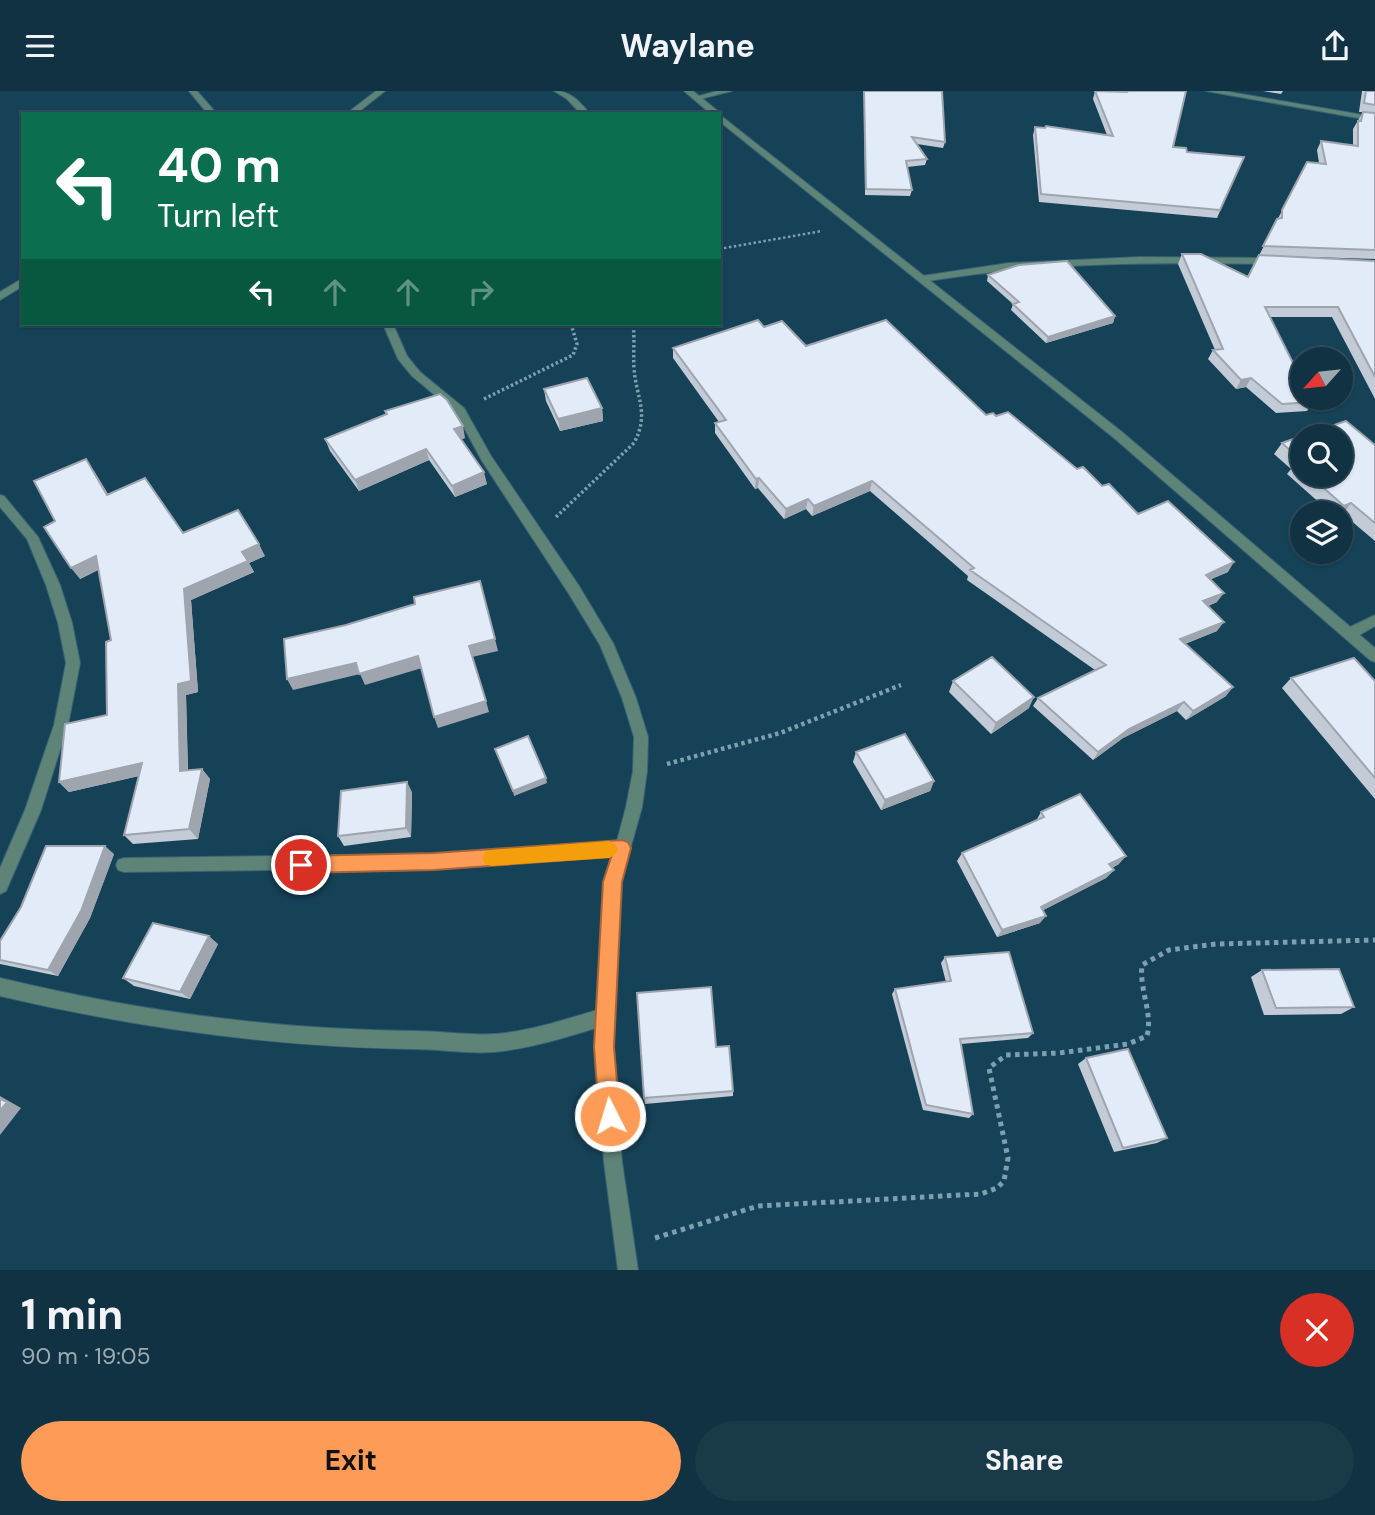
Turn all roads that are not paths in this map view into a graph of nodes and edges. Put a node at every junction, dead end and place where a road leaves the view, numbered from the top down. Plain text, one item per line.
1 (193, 91) edge
2 (381, 91) edge
3 (558, 91) edge
4 (688, 91) edge
5 (728, 91) edge
6 (1210, 91) edge
7 (696, 98) junction
8 (211, 112) edge
9 (354, 112) edge
10 (584, 112) edge
11 (713, 112) edge
12 (1375, 119) edge
13 (724, 125) edge
14 (1279, 261) edge
15 (922, 279) junction
16 (21, 282) edge
17 (0, 297) edge
18 (388, 326) edge
19 (0, 499) edge
20 (1375, 619) edge
21 (1351, 633) junction
22 (1375, 656) edge
23 (622, 848) junction
24 (124, 865) dead end
25 (0, 886) edge
26 (0, 988) edge
27 (606, 1016) junction
28 (628, 1270) edge

1 - 8 street
2 - 9 street
3 - 10 street
4 - 7 street
5 - 7 street
6 - 12 street
7 - 11 street
13 - 15 street
14 - 15 street
15 - 21 street
16 - 17 street
18 - 23 street
19 - 25 street
20 - 21 street
21 - 22 street
23 - 24 street
23 - 27 street
26 - 27 street
27 - 28 street

